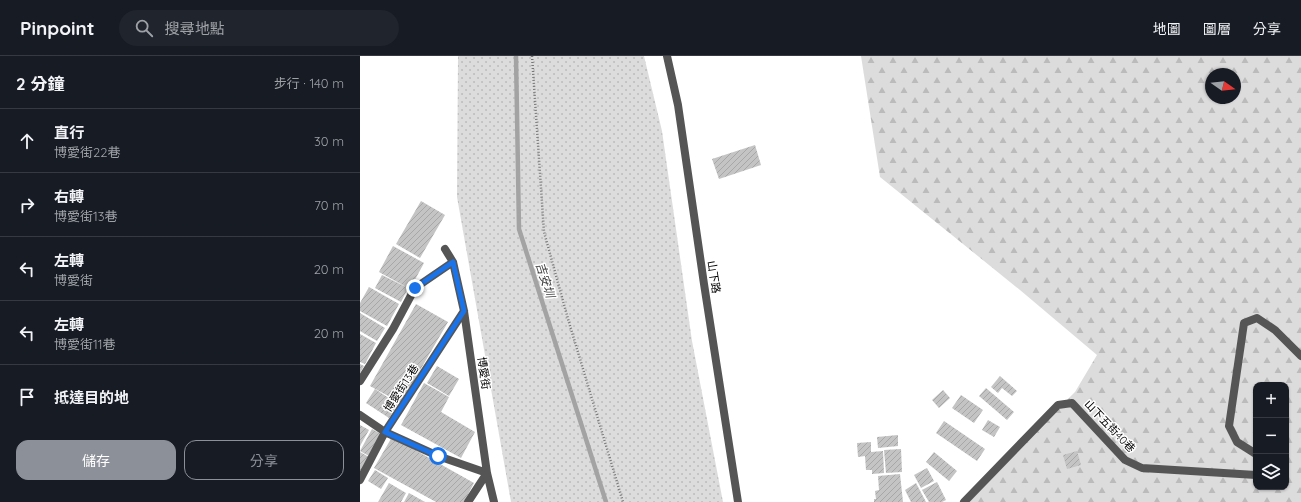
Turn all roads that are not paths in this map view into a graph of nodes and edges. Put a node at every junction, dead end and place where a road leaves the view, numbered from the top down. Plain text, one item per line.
1 (667, 56) edge
2 (445, 249) dead end
3 (453, 262) junction
4 (464, 311) junction
5 (1301, 356) edge
6 (360, 381) edge
7 (360, 415) edge
8 (385, 432) junction
9 (1253, 452) edge
10 (487, 473) junction
11 (1253, 475) edge
12 (360, 480) edge
13 (468, 502) edge
14 (494, 502) edge
15 (738, 502) edge
16 (964, 502) edge

1 - 15 street, 山下路
2 - 3 street, 博愛街
3 - 4 street, 博愛街
3 - 6 street
4 - 8 street, 博愛街13巷
4 - 10 street, 博愛街
5 - 9 street
7 - 8 street
8 - 10 street
8 - 12 street, 博愛街13巷
10 - 13 street
10 - 14 street, 博愛街
11 - 16 street, 山下五街40巷

